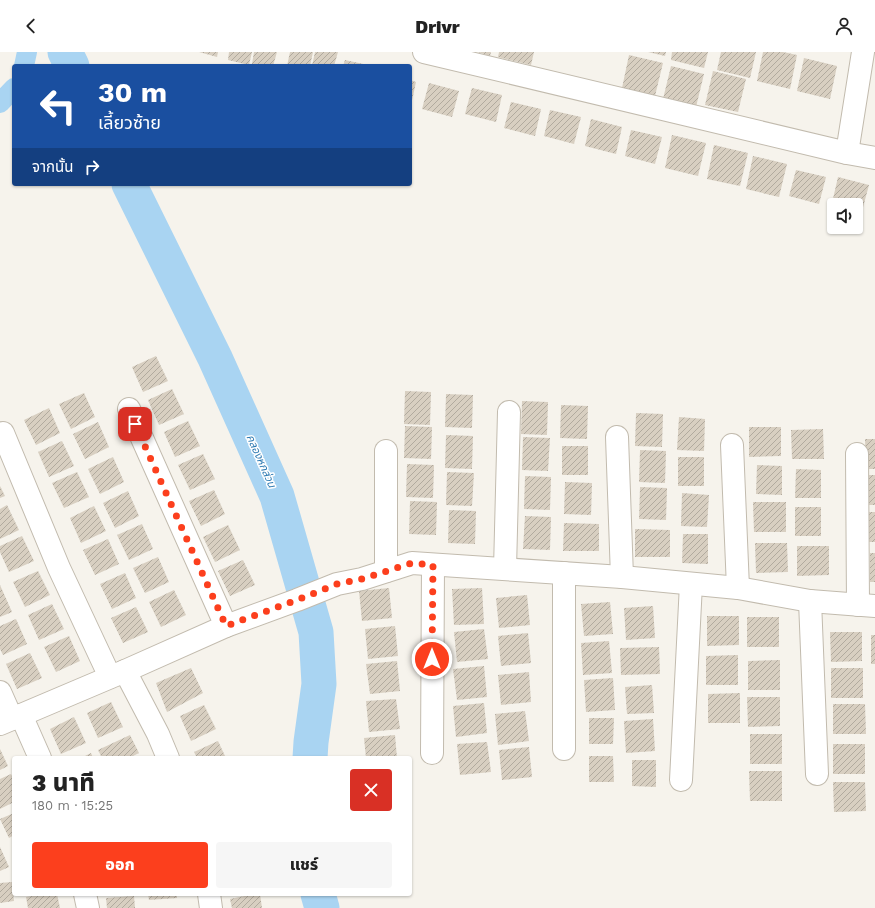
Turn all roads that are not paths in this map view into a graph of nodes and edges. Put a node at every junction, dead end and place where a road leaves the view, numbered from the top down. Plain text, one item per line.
1 (424, 52) edge
2 (863, 52) edge
3 (847, 153) junction
4 (875, 158) edge
5 (129, 409) dead end
6 (509, 412) dead end
7 (3, 433) dead end
8 (616, 437) dead end
9 (732, 445) dead end
10 (386, 451) dead end
11 (857, 454) dead end
12 (433, 565) junction
13 (505, 569) junction
14 (386, 571) junction
15 (564, 573) junction
16 (622, 577) junction
17 (691, 584) junction
18 (738, 588) junction
19 (810, 601) junction
20 (866, 605) edge
21 (226, 626) junction
22 (117, 674) junction
23 (0, 692) edge
24 (11, 720) edge
25 (564, 749) dead end
26 (432, 753) dead end
27 (38, 756) edge
28 (167, 756) edge
29 (817, 774) dead end
30 (681, 780) dead end
31 (85, 896) edge
32 (209, 896) edge
33 (88, 908) edge
34 (211, 908) edge

1 - 3 street
2 - 3 street
3 - 4 street
5 - 21 street
6 - 13 street
7 - 22 street
8 - 16 street
9 - 18 street
10 - 14 street
11 - 20 street
12 - 13 street
12 - 14 street
12 - 26 street
13 - 15 street
14 - 21 street
15 - 16 street
15 - 25 street
16 - 17 street
17 - 18 street
17 - 30 street
18 - 19 street
19 - 20 street
19 - 29 street
21 - 22 street
22 - 24 street
22 - 28 street
23 - 24 street
24 - 27 street
31 - 33 street
32 - 34 street

